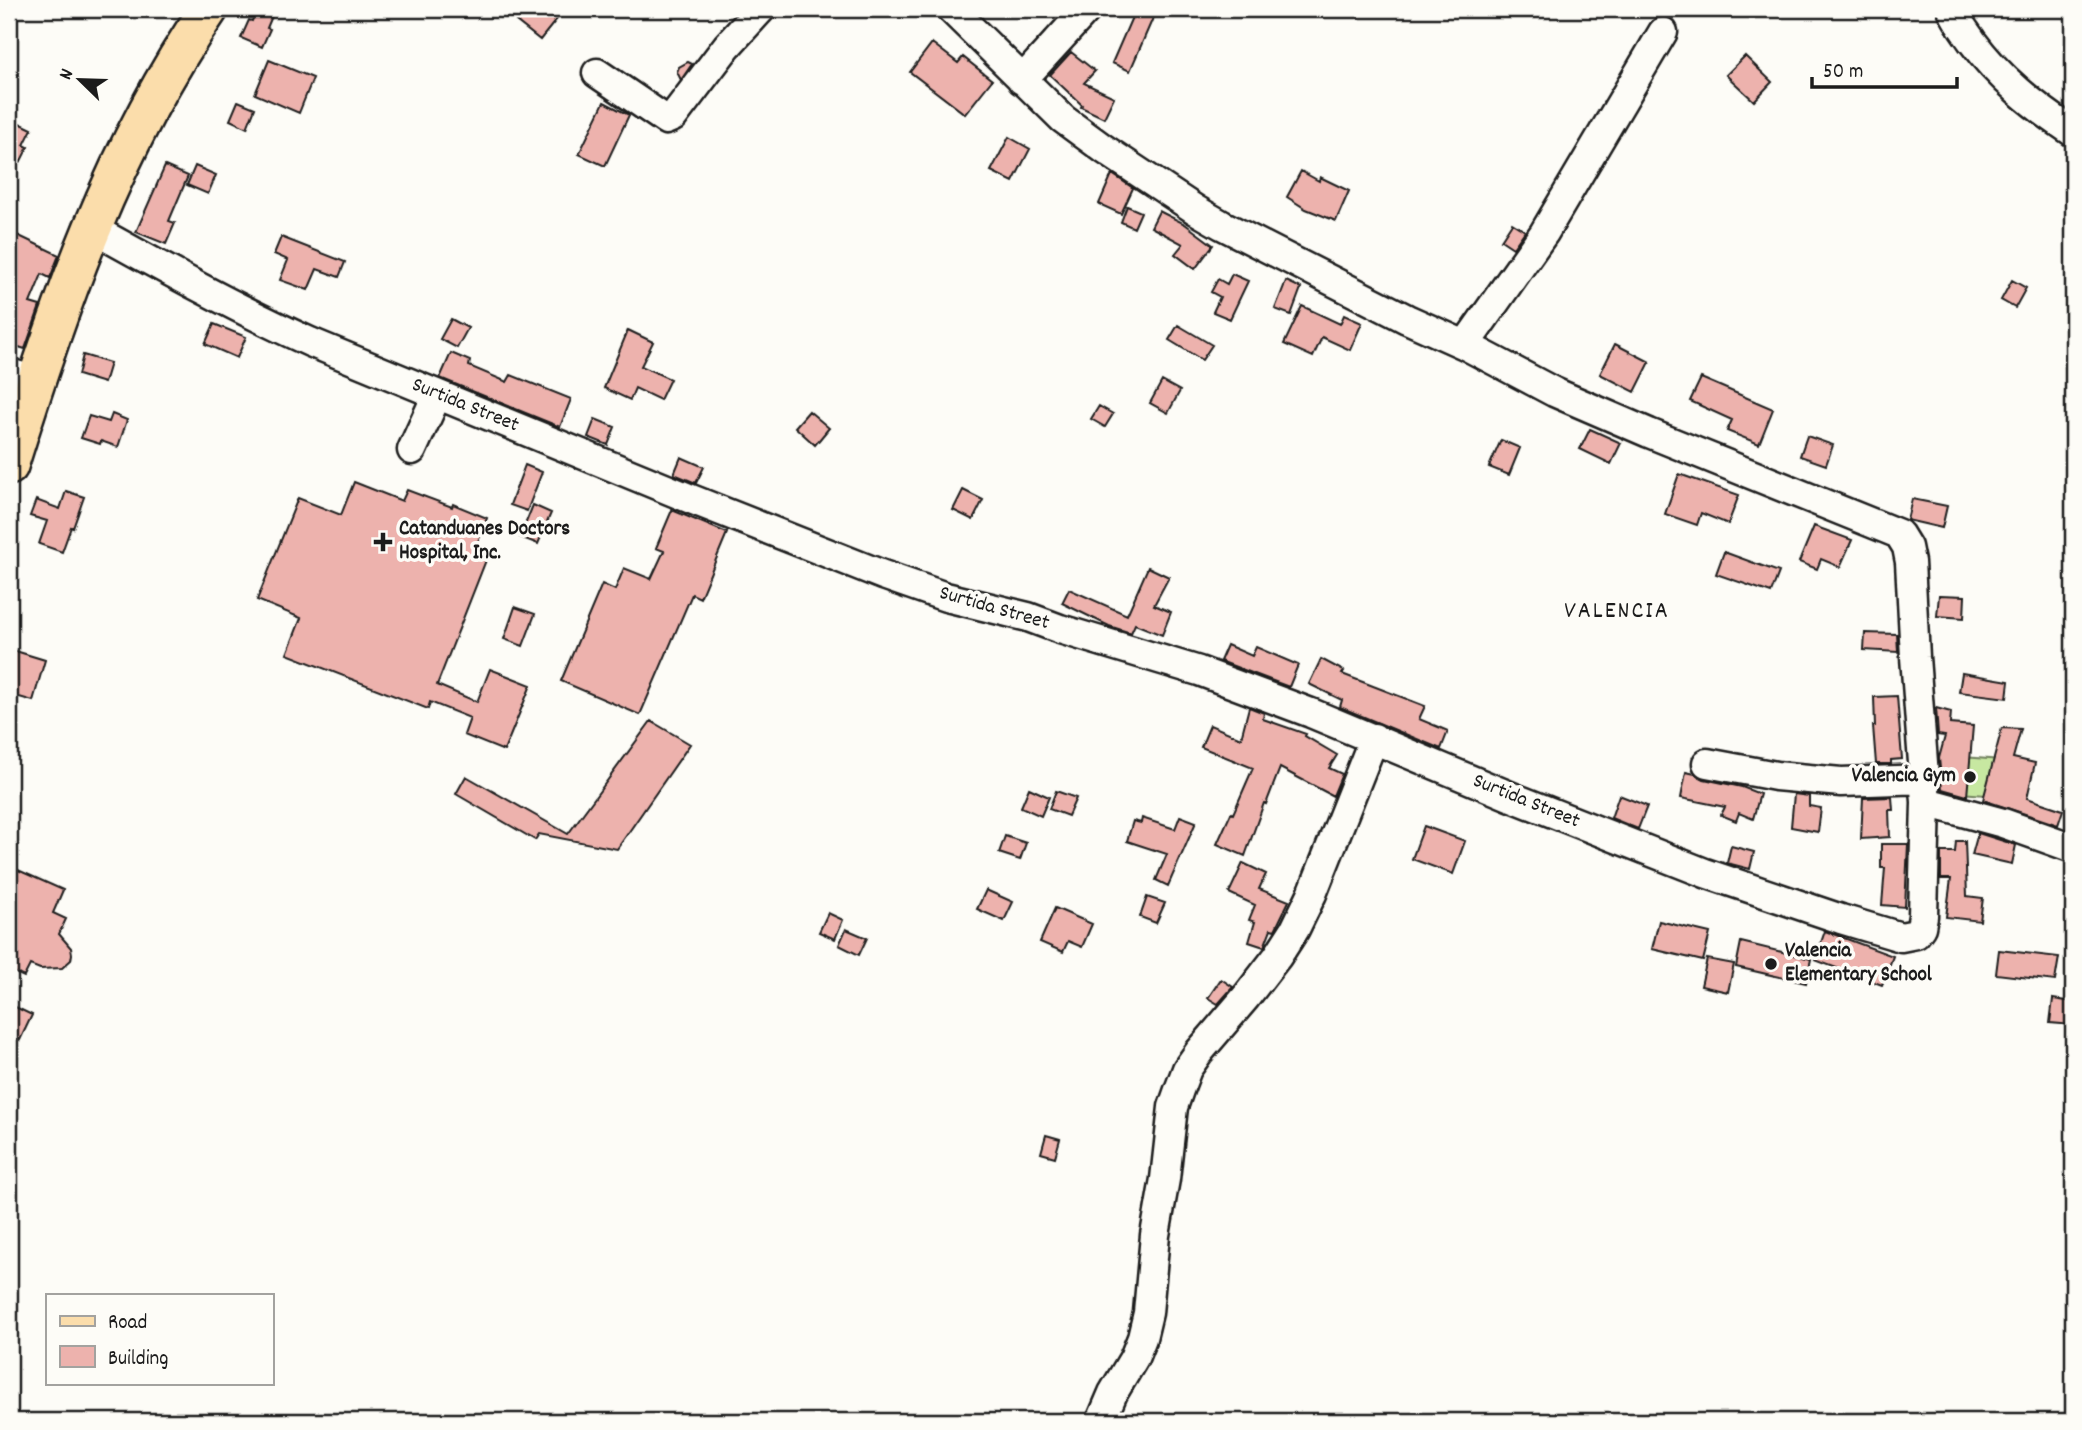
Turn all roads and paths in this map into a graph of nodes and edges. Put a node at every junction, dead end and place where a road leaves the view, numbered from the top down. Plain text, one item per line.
1 (209, 9) edge
2 (761, 9) edge
3 (951, 9) edge
4 (1087, 9) edge
5 (1952, 9) edge
6 (1664, 32) dead end
7 (597, 73) dead end
8 (1022, 79) junction
9 (2073, 132) edge
10 (91, 228) junction
11 (1465, 345) junction
12 (22, 377) edge
13 (437, 395) junction
14 (412, 450) dead end
15 (9, 466) edge
16 (1374, 738) junction
17 (1707, 763) dead end
18 (1925, 790) junction
19 (2073, 848) edge
20 (1101, 1421) edge

1 - 10 main road
2 - 7 street
3 - 8 street
4 - 8 street
5 - 9 street
6 - 11 street
8 - 11 street
10 - 12 main road
10 - 13 street, Surtida Street
11 - 18 street
12 - 15 main road
13 - 14 street
13 - 16 street, Surtida Street
16 - 18 street, Surtida Street
16 - 20 street
17 - 18 street
18 - 19 street

